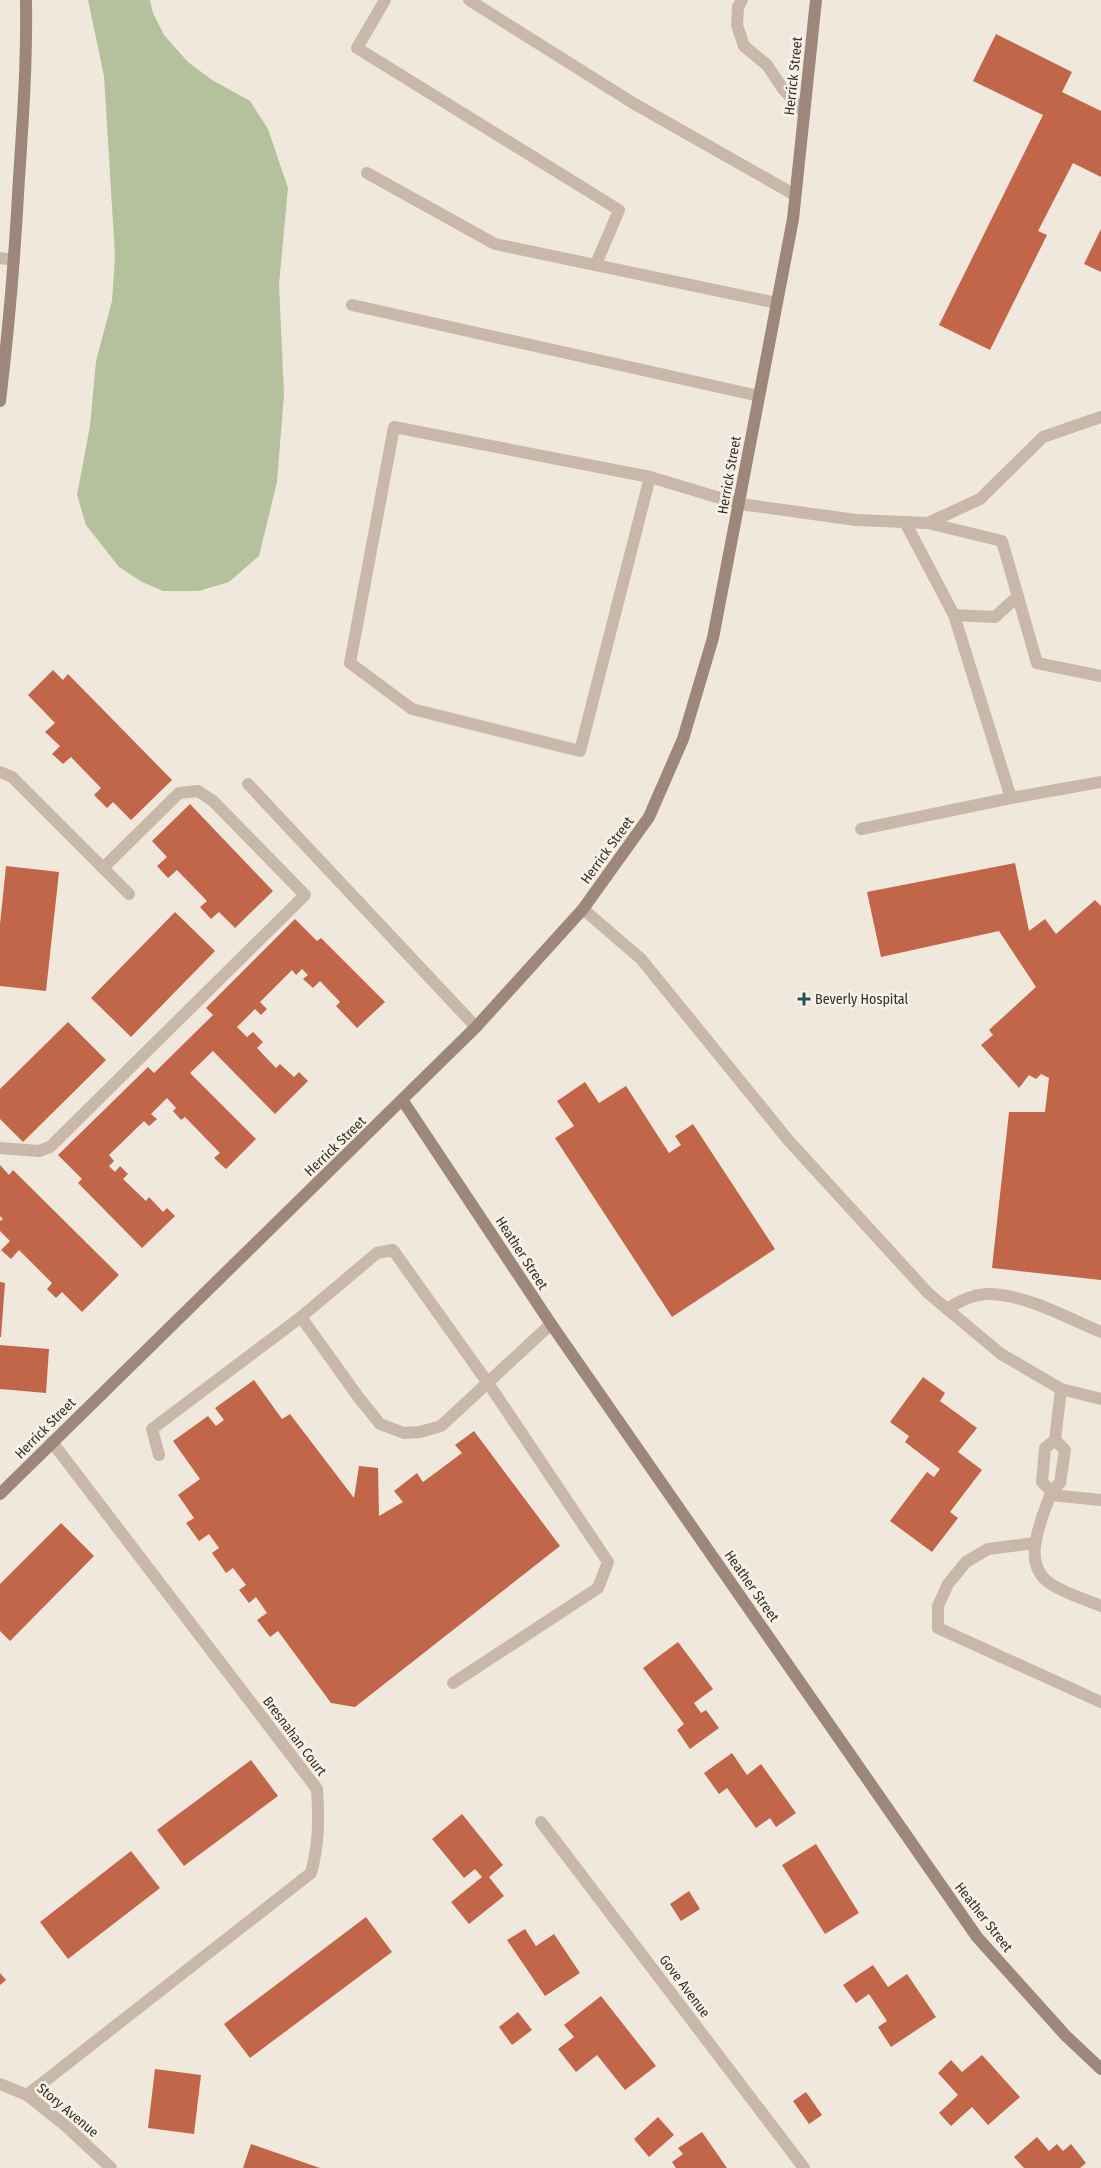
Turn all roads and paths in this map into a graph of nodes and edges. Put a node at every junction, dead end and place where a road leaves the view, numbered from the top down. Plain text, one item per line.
1 (26, 0) edge
2 (385, 0) edge
3 (468, 0) edge
4 (742, 0) edge
5 (816, 0) edge
6 (804, 112) junction
7 (367, 173) dead end
8 (795, 195) junction
9 (0, 258) edge
10 (14, 260) junction
11 (596, 264) junction
12 (777, 303) junction
13 (352, 305) dead end
14 (2, 358) edge
15 (759, 396) junction
16 (0, 401) edge
17 (1101, 417) edge
18 (650, 477) junction
19 (740, 504) junction
20 (905, 522) junction
21 (928, 523) junction
22 (1018, 596) junction
23 (954, 614) junction
24 (1101, 676) edge
25 (0, 772) edge
26 (1101, 782) edge
27 (248, 784) dead end
28 (1011, 798) junction
29 (862, 829) dead end
30 (103, 868) junction
31 (129, 894) dead end
32 (583, 909) junction
33 (476, 1027) junction
34 (403, 1101) junction
35 (0, 1148) edge
36 (946, 1309) junction
37 (301, 1317) junction
38 (551, 1324) junction
39 (1101, 1332) edge
40 (488, 1383) junction
41 (1061, 1389) junction
42 (1101, 1399) edge
43 (1054, 1440) junction
44 (52, 1442) junction
45 (159, 1456) dead end
46 (1050, 1493) junction
47 (0, 1494) edge
48 (1101, 1500) edge
49 (1035, 1542) junction
50 (1101, 1606) edge
51 (453, 1683) dead end
52 (1101, 1702) edge
53 (541, 1822) dead end
54 (1101, 2069) edge
55 (0, 2084) edge
56 (27, 2095) junction
57 (111, 2168) edge
58 (804, 2168) edge

1 - 10 street
2 - 11 street
3 - 8 street
4 - 6 street
5 - 6 street, Herrick Street
6 - 8 street, Herrick Street
7 - 11 street
8 - 12 street, Herrick Street
9 - 10 street
10 - 14 street
11 - 12 street
12 - 15 street, Herrick Street
13 - 15 street
14 - 16 street
15 - 19 street, Herrick Street
17 - 21 street
18 - 18 street
18 - 19 street
19 - 20 street
19 - 32 street, Herrick Street
20 - 21 street
20 - 23 street
21 - 22 street
22 - 23 street
22 - 24 street
23 - 28 street
25 - 30 street
26 - 28 street
27 - 33 street
28 - 29 street
30 - 31 street
30 - 35 street
32 - 33 street, Herrick Street
32 - 36 street
33 - 34 street, Herrick Street
34 - 38 street, Heather Street
34 - 44 street, Herrick Street
36 - 39 street
36 - 41 street
37 - 40 street
37 - 40 street
37 - 45 street
38 - 40 street
38 - 54 street, Heather Street
40 - 51 street
41 - 42 street
41 - 43 street
43 - 46 street
43 - 46 street
44 - 47 street, Herrick Street
44 - 56 street, Bresnahan Court
46 - 48 street
46 - 49 street
49 - 50 street
49 - 52 street
53 - 58 street, Gove Avenue
55 - 56 street, Story Avenue
56 - 57 street, Story Avenue

